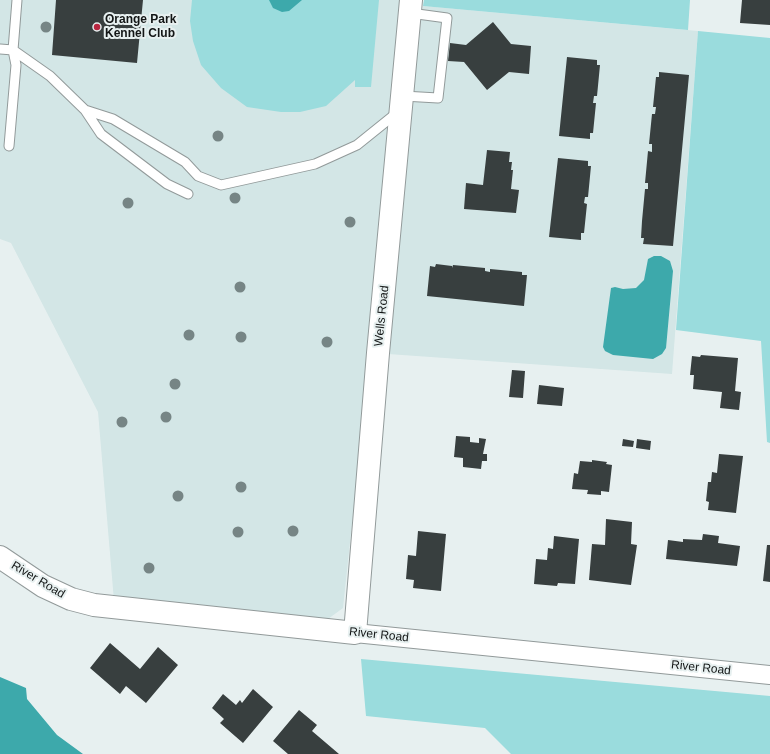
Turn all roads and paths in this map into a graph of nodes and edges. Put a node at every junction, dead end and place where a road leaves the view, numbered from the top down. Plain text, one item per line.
1 (17, 0) edge
2 (410, 7) edge
3 (0, 49) edge
4 (13, 50) junction
5 (402, 102) junction
6 (85, 110) junction
7 (9, 146) dead end
8 (188, 194) dead end
9 (0, 557) edge
10 (355, 633) junction
11 (770, 675) edge

1 - 4 lane
2 - 5 street, Wells Road
2 - 5 lane
3 - 4 lane
4 - 6 lane
4 - 7 lane
5 - 6 lane
5 - 10 street, Wells Road
6 - 8 lane
9 - 10 street, River Road
10 - 11 street, River Road

